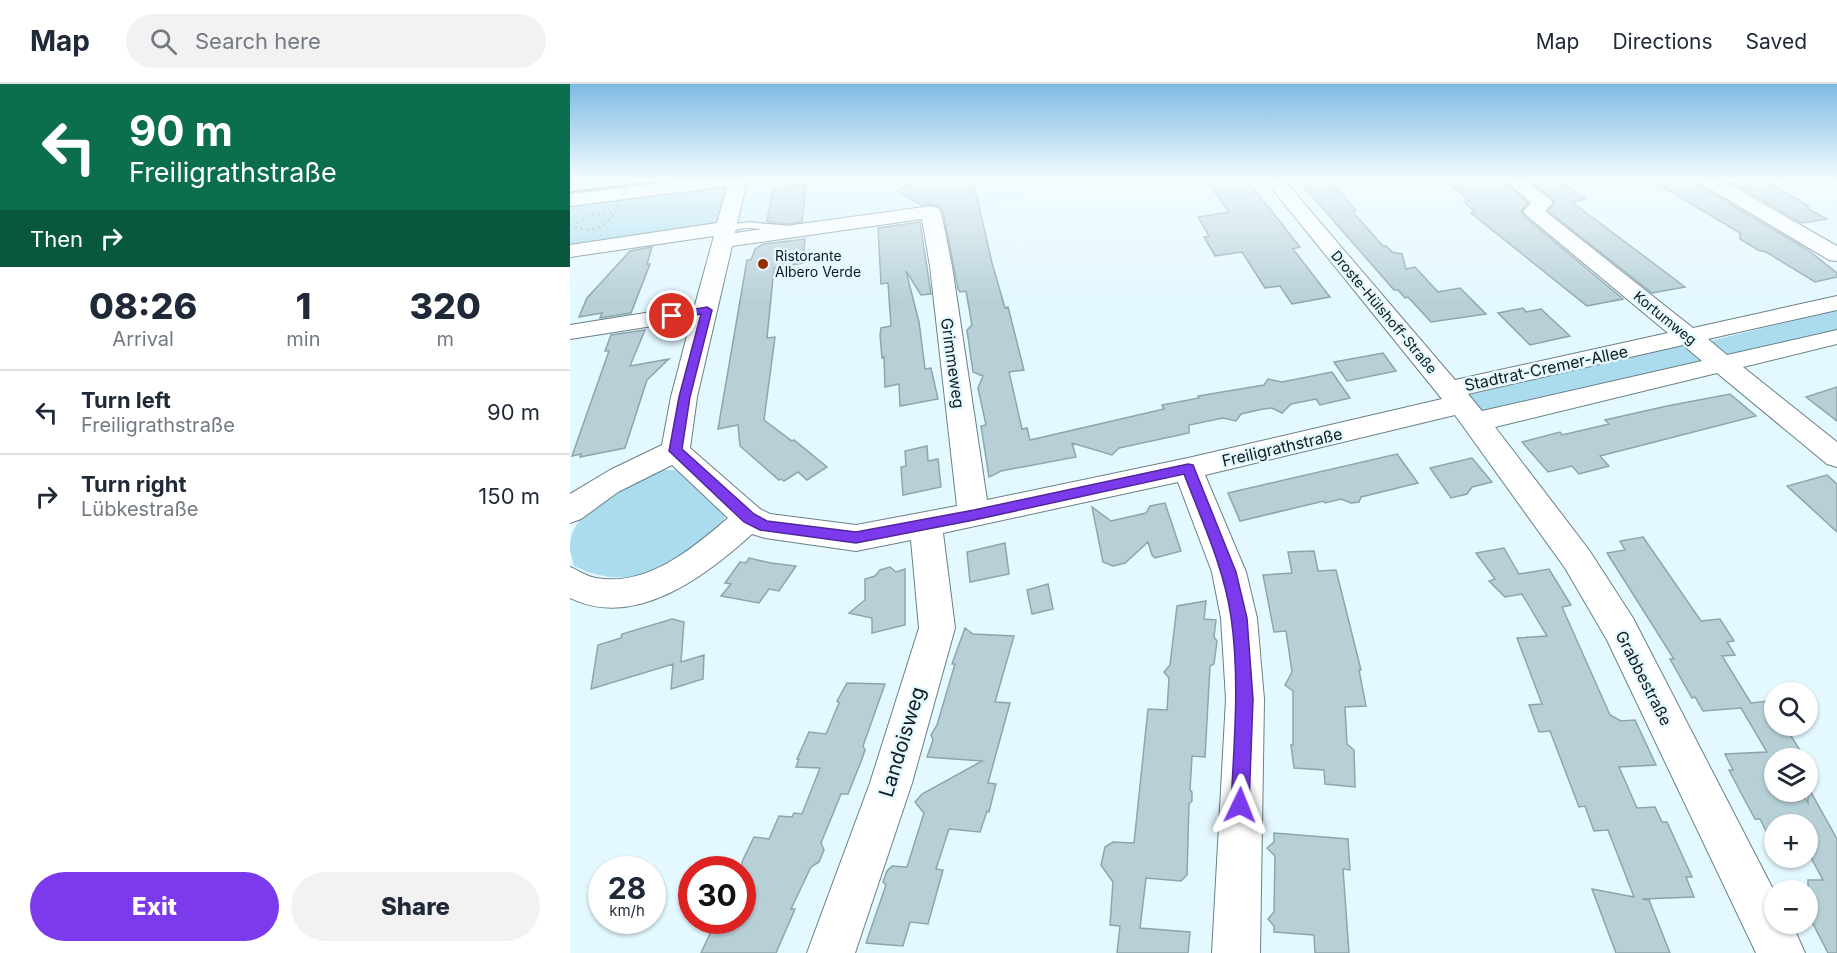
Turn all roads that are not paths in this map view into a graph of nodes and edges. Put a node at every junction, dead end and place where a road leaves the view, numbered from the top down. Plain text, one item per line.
1 (728, 221) edge
2 (854, 221) edge
3 (933, 221) edge
4 (1308, 221) edge
5 (1545, 221) edge
6 (1778, 221) edge
7 (794, 226) dead end
8 (724, 235) junction
9 (570, 251) edge
10 (1837, 255) edge
11 (1837, 303) edge
12 (707, 310) junction
13 (570, 332) edge
14 (1688, 337) junction
15 (1837, 337) edge
16 (1720, 363) junction
17 (1462, 405) junction
18 (675, 451) junction
19 (1837, 457) edge
20 (1188, 469) junction
21 (570, 511) edge
22 (974, 515) junction
23 (749, 518) junction
24 (926, 525) junction
25 (570, 581) edge
26 (831, 953) edge
27 (1236, 953) edge
28 (1781, 953) edge

1 - 8 street
2 - 8 street, Grimmeweg
3 - 22 street, Grimmeweg
4 - 17 street, Droste-Hülshoff-Straße
5 - 14 street, Kortumweg
6 - 10 street
7 - 8 lane
8 - 9 street
8 - 12 street
11 - 14 street, Stadtrat-Cremer-Allee
12 - 13 street
12 - 18 street
14 - 16 street, Kortumweg
14 - 17 street, Stadtrat-Cremer-Allee
15 - 16 street, Stadtrat-Cremer-Allee
16 - 17 street, Stadtrat-Cremer-Allee
16 - 19 street, Kortumweg
17 - 20 street, Freiligrathstraße
17 - 28 street, Grabbestraße
18 - 21 street
18 - 23 street, Freiligrathstraße
20 - 22 street, Freiligrathstraße
20 - 27 street
22 - 24 street, Freiligrathstraße
23 - 24 street, Freiligrathstraße
23 - 25 street
24 - 26 street, Landoisweg

